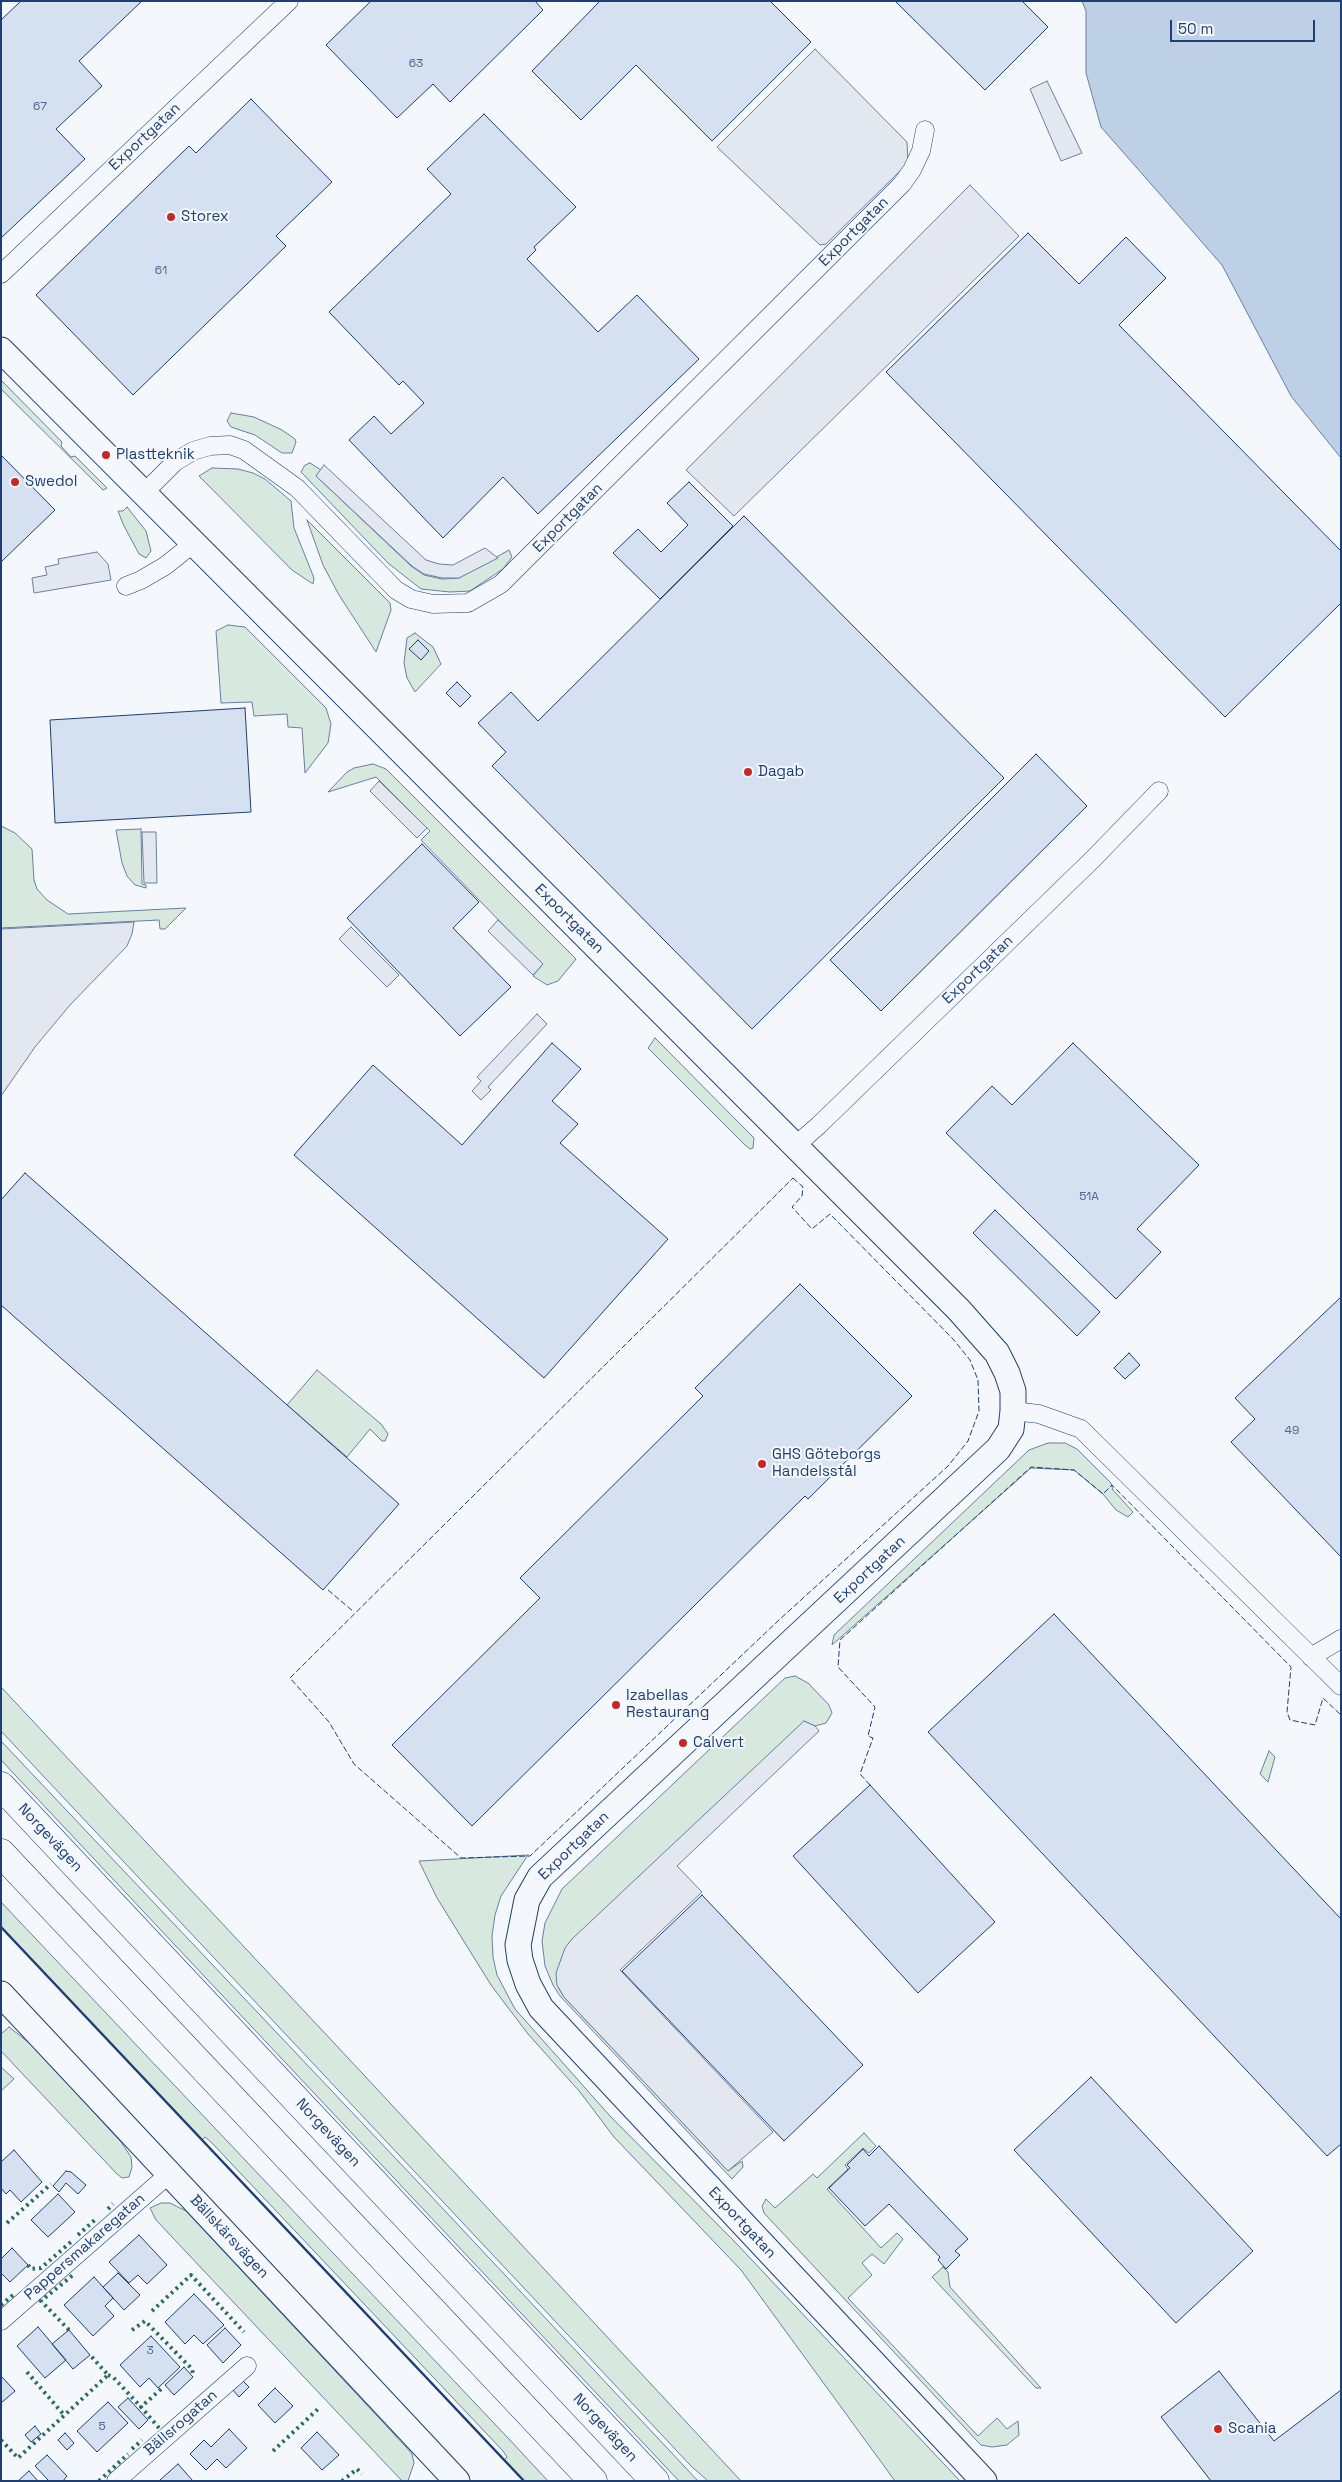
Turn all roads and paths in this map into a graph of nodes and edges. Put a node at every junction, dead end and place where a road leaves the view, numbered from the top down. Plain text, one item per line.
1 (289, 1) edge
2 (925, 130) dead end
3 (1, 274) edge
4 (1, 350) edge
5 (144, 493) junction
6 (194, 543) junction
7 (126, 586) dead end
8 (1159, 791) dead end
9 (795, 1146) junction
10 (1014, 1411) junction
11 (1341, 1639) edge
12 (1311, 1657) junction
13 (1341, 1686) edge
14 (1, 1786) edge
15 (1, 1853) edge
16 (1, 1994) edge
17 (169, 2174) junction
18 (1, 2321) edge
19 (247, 2366) dead end
20 (448, 2478) edge
21 (116, 2481) edge
22 (593, 2481) edge
23 (655, 2481) edge
24 (984, 2481) edge

1 - 3 street, Exportgatan
2 - 5 street, Exportgatan
4 - 5 street, Exportgatan
5 - 6 street, Exportgatan
6 - 7 street
6 - 9 street, Exportgatan
8 - 9 street, Exportgatan
9 - 10 street, Exportgatan
10 - 12 street
10 - 24 street, Exportgatan
11 - 12 street
12 - 13 street
14 - 23 highway, Norgevägen
15 - 22 highway
16 - 17 street, Bällskärsvägen
17 - 18 street, Pappersmakaregatan
17 - 20 street, Bällskärsvägen
19 - 21 street, Bällsrogatan

